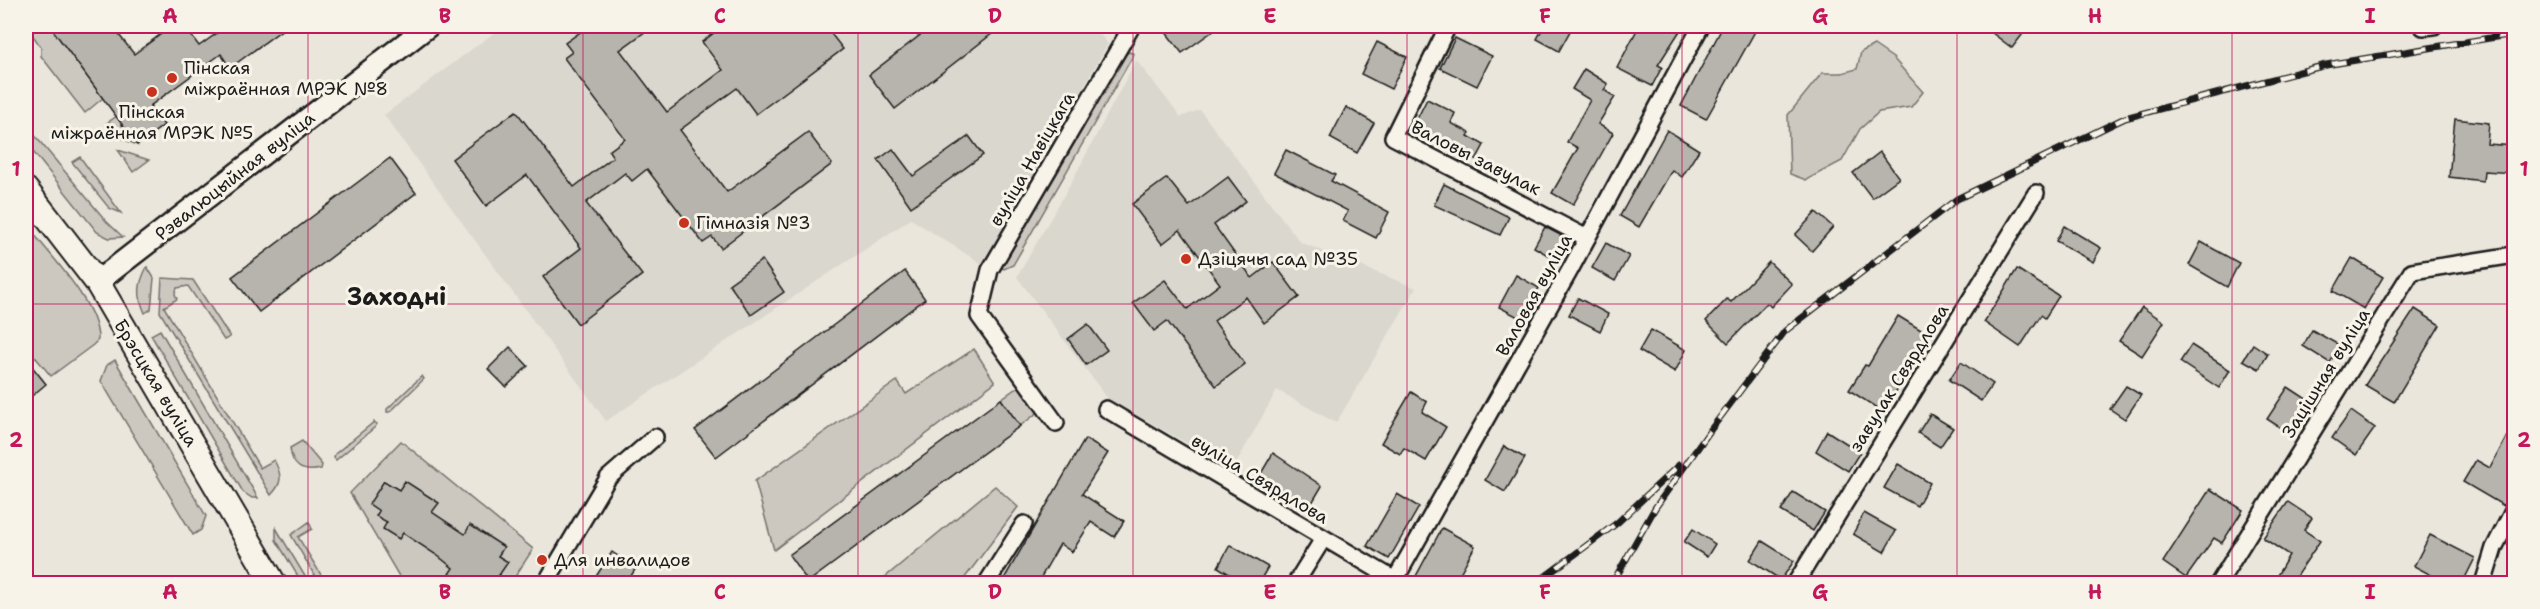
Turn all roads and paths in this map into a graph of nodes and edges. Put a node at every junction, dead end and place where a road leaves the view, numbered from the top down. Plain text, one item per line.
1 (428, 26) edge
2 (1132, 26) edge
3 (1448, 26) edge
4 (1701, 26) edge
5 (26, 190) edge
6 (2036, 193) dead end
7 (1587, 238) junction
8 (2514, 255) edge
9 (98, 282) junction
10 (1106, 409) dead end
11 (1056, 423) dead end
12 (655, 437) dead end
13 (2514, 509) edge
14 (1024, 524) dead end
15 (1323, 539) junction
16 (1395, 580) joint
17 (274, 584) edge
18 (544, 584) edge
19 (986, 584) edge
20 (1295, 584) edge
21 (1795, 584) edge
22 (2218, 584) edge
23 (2483, 584) edge

1 - 9 street, Рэвалюцыйная вуліца
2 - 11 street, вуліца Навіцкага
3 - 7 street, Валовы завулак
4 - 7 street, Валовая вуліца
5 - 9 main road, Брэсцкая вуліца
6 - 21 street, завулак Свярдлова
7 - 16 street, Валовая вуліца
8 - 22 street, Зацішная вуліца
9 - 17 main road, Брэсцкая вуліца
10 - 15 street, вуліца Свярдлова
12 - 18 street
13 - 23 street
14 - 19 street
15 - 16 street, вуліца Свярдлова
15 - 20 street

